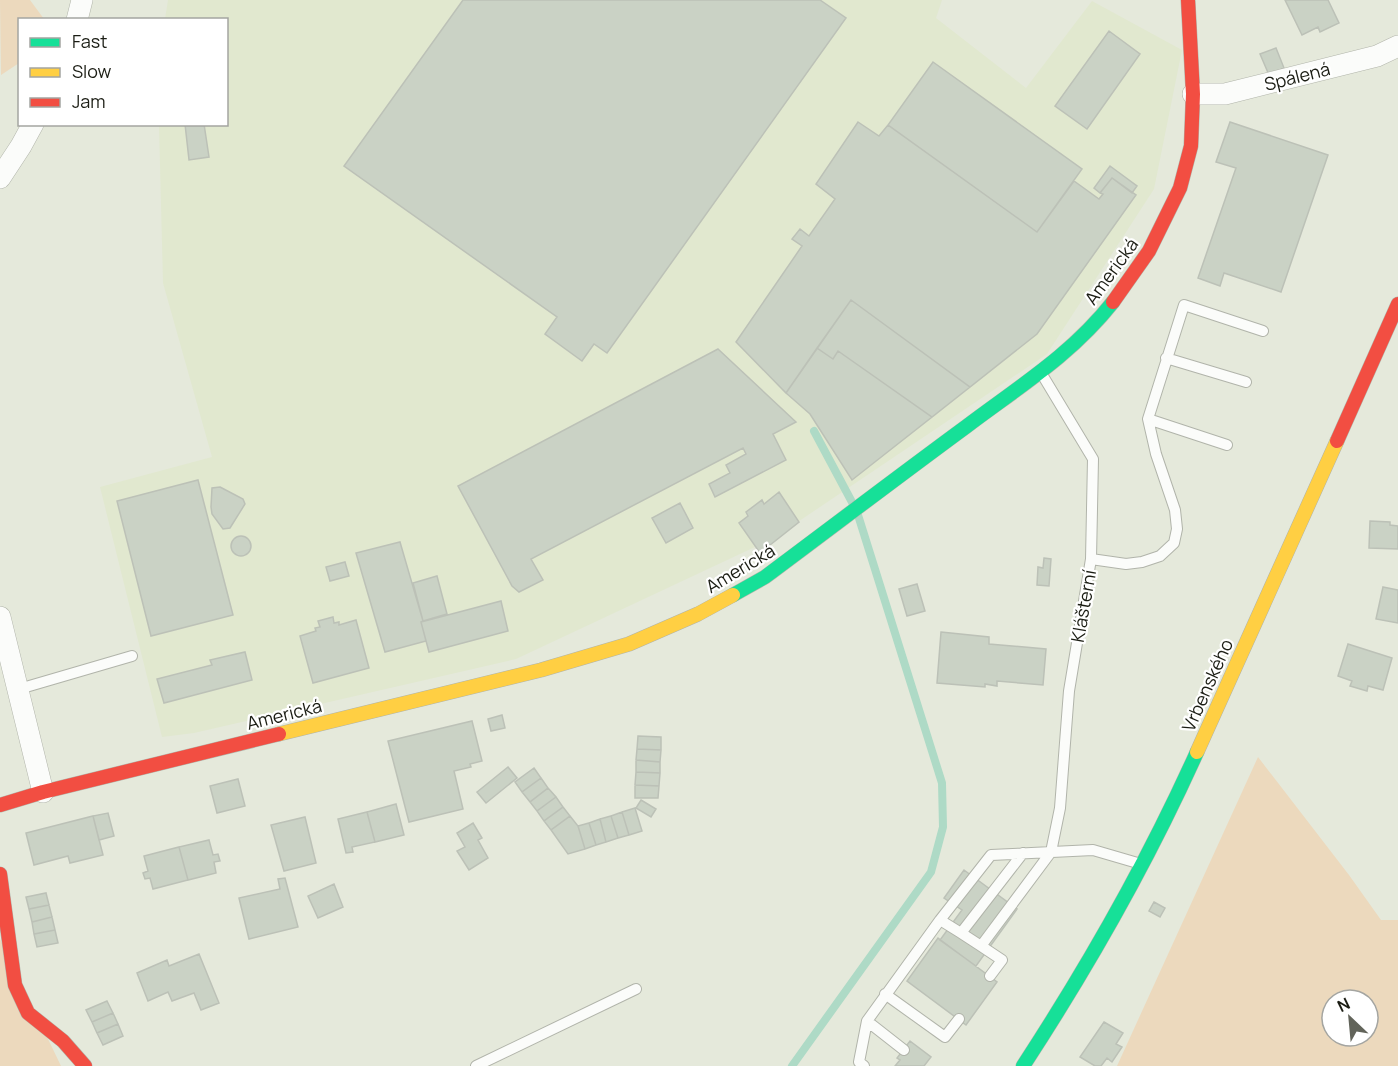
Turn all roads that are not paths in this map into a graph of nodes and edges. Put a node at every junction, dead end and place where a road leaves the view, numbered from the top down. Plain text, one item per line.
1 (81, 0) edge
2 (1188, 0) edge
3 (77, 18) edge
4 (1398, 46) edge
5 (1193, 94) junction
6 (32, 126) edge
7 (0, 177) edge
8 (1398, 304) edge
9 (1263, 331) dead end
10 (1166, 358) junction
11 (1041, 373) junction
12 (1246, 382) dead end
13 (1148, 419) junction
14 (1227, 445) dead end
15 (1091, 559) junction
16 (0, 617) edge
17 (132, 657) dead end
18 (19, 689) junction
19 (43, 792) junction
20 (0, 805) edge
21 (1051, 852) junction
22 (1023, 853) junction
23 (1144, 865) junction
24 (0, 874) edge
25 (940, 920) junction
26 (961, 933) junction
27 (981, 946) junction
28 (990, 976) dead end
29 (636, 989) dead end
30 (885, 994) junction
31 (958, 1019) dead end
32 (867, 1021) junction
33 (903, 1050) dead end
34 (85, 1066) edge
35 (476, 1066) edge
36 (864, 1066) edge
37 (1023, 1066) edge

1 - 3 street
2 - 5 street, Americká
4 - 5 street, Spálená
5 - 11 street, Americká
6 - 7 street
8 - 23 street, Vrbenského
9 - 10 lane
10 - 12 lane
10 - 13 lane
11 - 15 lane, Klášterní
11 - 19 street, Americká
13 - 14 lane
13 - 15 lane
15 - 21 lane, Klášterní
16 - 18 street
17 - 18 lane
18 - 19 street
19 - 20 street, Americká
21 - 22 lane
21 - 23 lane
21 - 27 lane
22 - 25 lane
22 - 26 lane
23 - 37 street, Vrbenského
24 - 34 street
25 - 26 lane
25 - 30 lane
26 - 27 lane
27 - 28 lane
29 - 35 lane
30 - 31 lane
30 - 32 lane
32 - 33 lane
32 - 36 lane

